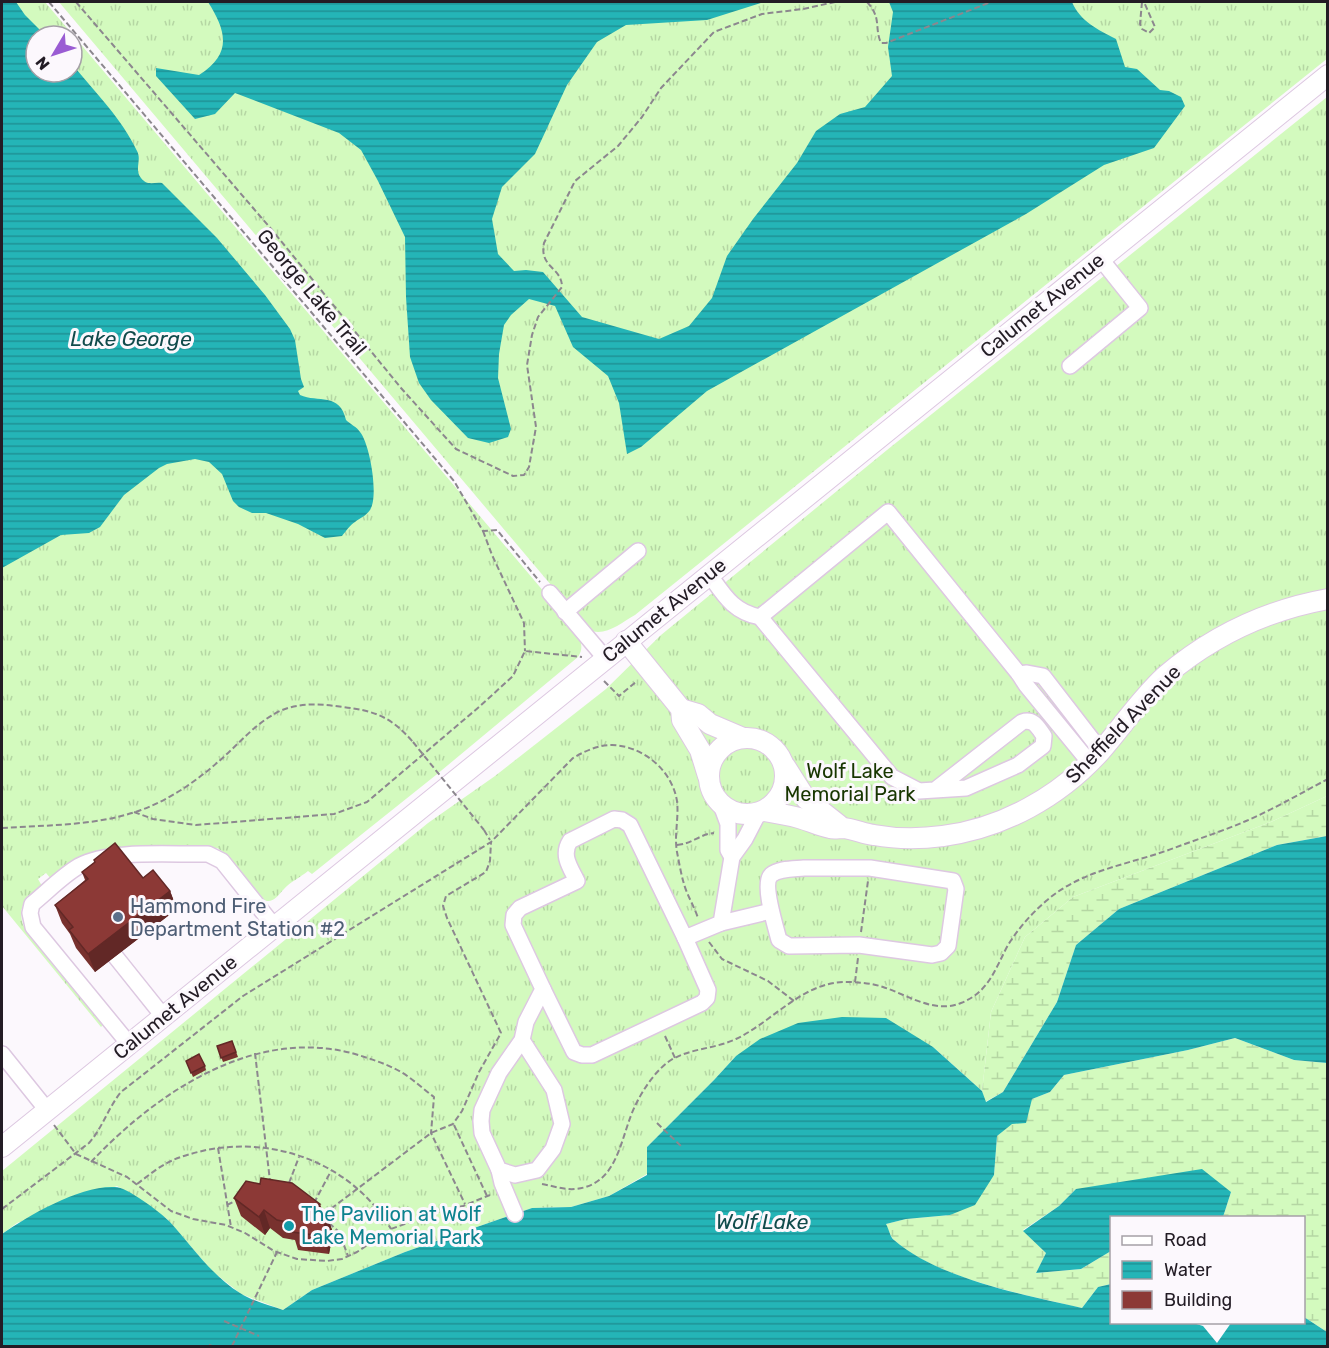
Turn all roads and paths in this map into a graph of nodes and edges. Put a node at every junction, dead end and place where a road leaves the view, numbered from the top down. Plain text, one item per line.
1 (50, 2) edge
2 (76, 2) edge
3 (835, 2) edge
4 (867, 2) edge
5 (991, 2) edge
6 (1143, 2) edge
7 (1328, 75) edge
8 (1100, 258) junction
9 (1070, 366) dead end
10 (483, 531) junction
11 (638, 551) dead end
12 (709, 574) junction
13 (550, 593) joint
14 (1328, 599) edge
15 (566, 612) junction
16 (760, 617) junction
17 (626, 641) junction
18 (525, 651) junction
19 (581, 656) dead end
20 (605, 658) junction
21 (681, 709) junction
22 (743, 738) junction
23 (1096, 757) junction
24 (783, 763) junction
25 (708, 776) junction
26 (1328, 779) edge
27 (935, 790) junction
28 (721, 805) junction
29 (761, 811) junction
30 (134, 812) junction
31 (2, 828) edge
32 (844, 828) junction
33 (729, 831) junction
34 (491, 842) junction
35 (676, 845) dead end
36 (732, 857) junction
37 (870, 868) junction
38 (771, 911) junction
39 (721, 923) junction
40 (274, 926) junction
41 (685, 938) junction
42 (859, 945) junction
43 (115, 956) dead end
44 (855, 982) junction
45 (543, 988) junction
46 (163, 1016) junction
47 (659, 1024) junction
48 (522, 1041) junction
49 (129, 1044) junction
50 (255, 1053) junction
51 (2, 1054) edge
52 (675, 1058) junction
53 (47, 1110) junction
54 (657, 1123) dead end
55 (453, 1124) junction
56 (431, 1133) junction
57 (2, 1147) edge
58 (682, 1147) dead end
59 (218, 1148) junction
60 (267, 1149) junction
61 (76, 1154) junction
62 (299, 1156) junction
63 (91, 1162) junction
64 (332, 1170) junction
65 (499, 1170) junction
66 (271, 1183) edge
67 (137, 1184) junction
68 (537, 1184) dead end
69 (288, 1186) edge
70 (358, 1188) junction
71 (505, 1189) junction
72 (487, 1196) junction
73 (242, 1197) edge
74 (227, 1205) junction
75 (466, 1205) junction
76 (312, 1208) edge
77 (2, 1209) edge
78 (515, 1214) dead end
79 (231, 1227) junction
80 (391, 1229) junction
81 (277, 1252) junction
82 (348, 1256) junction
83 (224, 1321) dead end
84 (240, 1328) junction
85 (259, 1336) dead end
86 (232, 1347) edge

1 - 10 path, George Lake Trail
2 - 3 path
4 - 5 path
6 - 6 path
7 - 8 main road, Calumet Avenue
8 - 9 street
8 - 12 main road, Calumet Avenue
10 - 13 path
10 - 18 path, George Lake Trail
11 - 15 street
12 - 16 street
12 - 17 main road, Calumet Avenue
13 - 15 street
14 - 23 main road, Sheffield Avenue
15 - 20 street
16 - 23 street
16 - 27 street
17 - 20 main road, Calumet Avenue
17 - 21 main road
18 - 19 path
18 - 30 path
20 - 40 main road, Calumet Avenue
21 - 22 main road
21 - 25 main road
22 - 24 main road
22 - 25 main road
23 - 32 main road, Sheffield Avenue
24 - 29 main road
24 - 32 main road, Sheffield Avenue
25 - 28 main road
26 - 44 path
27 - 27 street
28 - 29 main road
28 - 33 street
29 - 32 main road, Sheffield Avenue
29 - 36 street
30 - 31 path
30 - 34 path, bridge
33 - 35 path
33 - 36 street
34 - 55 path
34 - 61 path
36 - 39 street
37 - 38 street
37 - 42 path
37 - 42 street
38 - 39 street
38 - 42 street
39 - 41 street
40 - 46 main road, Calumet Avenue
40 - 49 street
41 - 45 street
41 - 47 street
42 - 44 path
43 - 46 street
44 - 52 path
45 - 47 street
45 - 48 street
46 - 49 main road, Calumet Avenue
47 - 52 path
48 - 65 street
48 - 65 street
49 - 53 main road, Calumet Avenue
50 - 56 path
50 - 60 path
50 - 63 path
51 - 53 street
52 - 68 path
53 - 57 main road, Calumet Avenue
53 - 61 path
54 - 58 path
55 - 56 path
55 - 72 path
56 - 70 path
56 - 75 path
59 - 60 path
59 - 67 path
59 - 74 path
60 - 62 path
60 - 66 path
61 - 63 path
61 - 77 path
62 - 64 path
62 - 69 path
63 - 67 path
64 - 70 path
64 - 76 path
65 - 71 street
67 - 79 path
70 - 80 path
70 - 82 path
71 - 72 path
71 - 78 street
72 - 75 path
73 - 74 path
74 - 79 path
75 - 80 path
79 - 81 path
80 - 82 path
81 - 82 path
81 - 84 path
83 - 84 path
84 - 85 path
84 - 86 path

